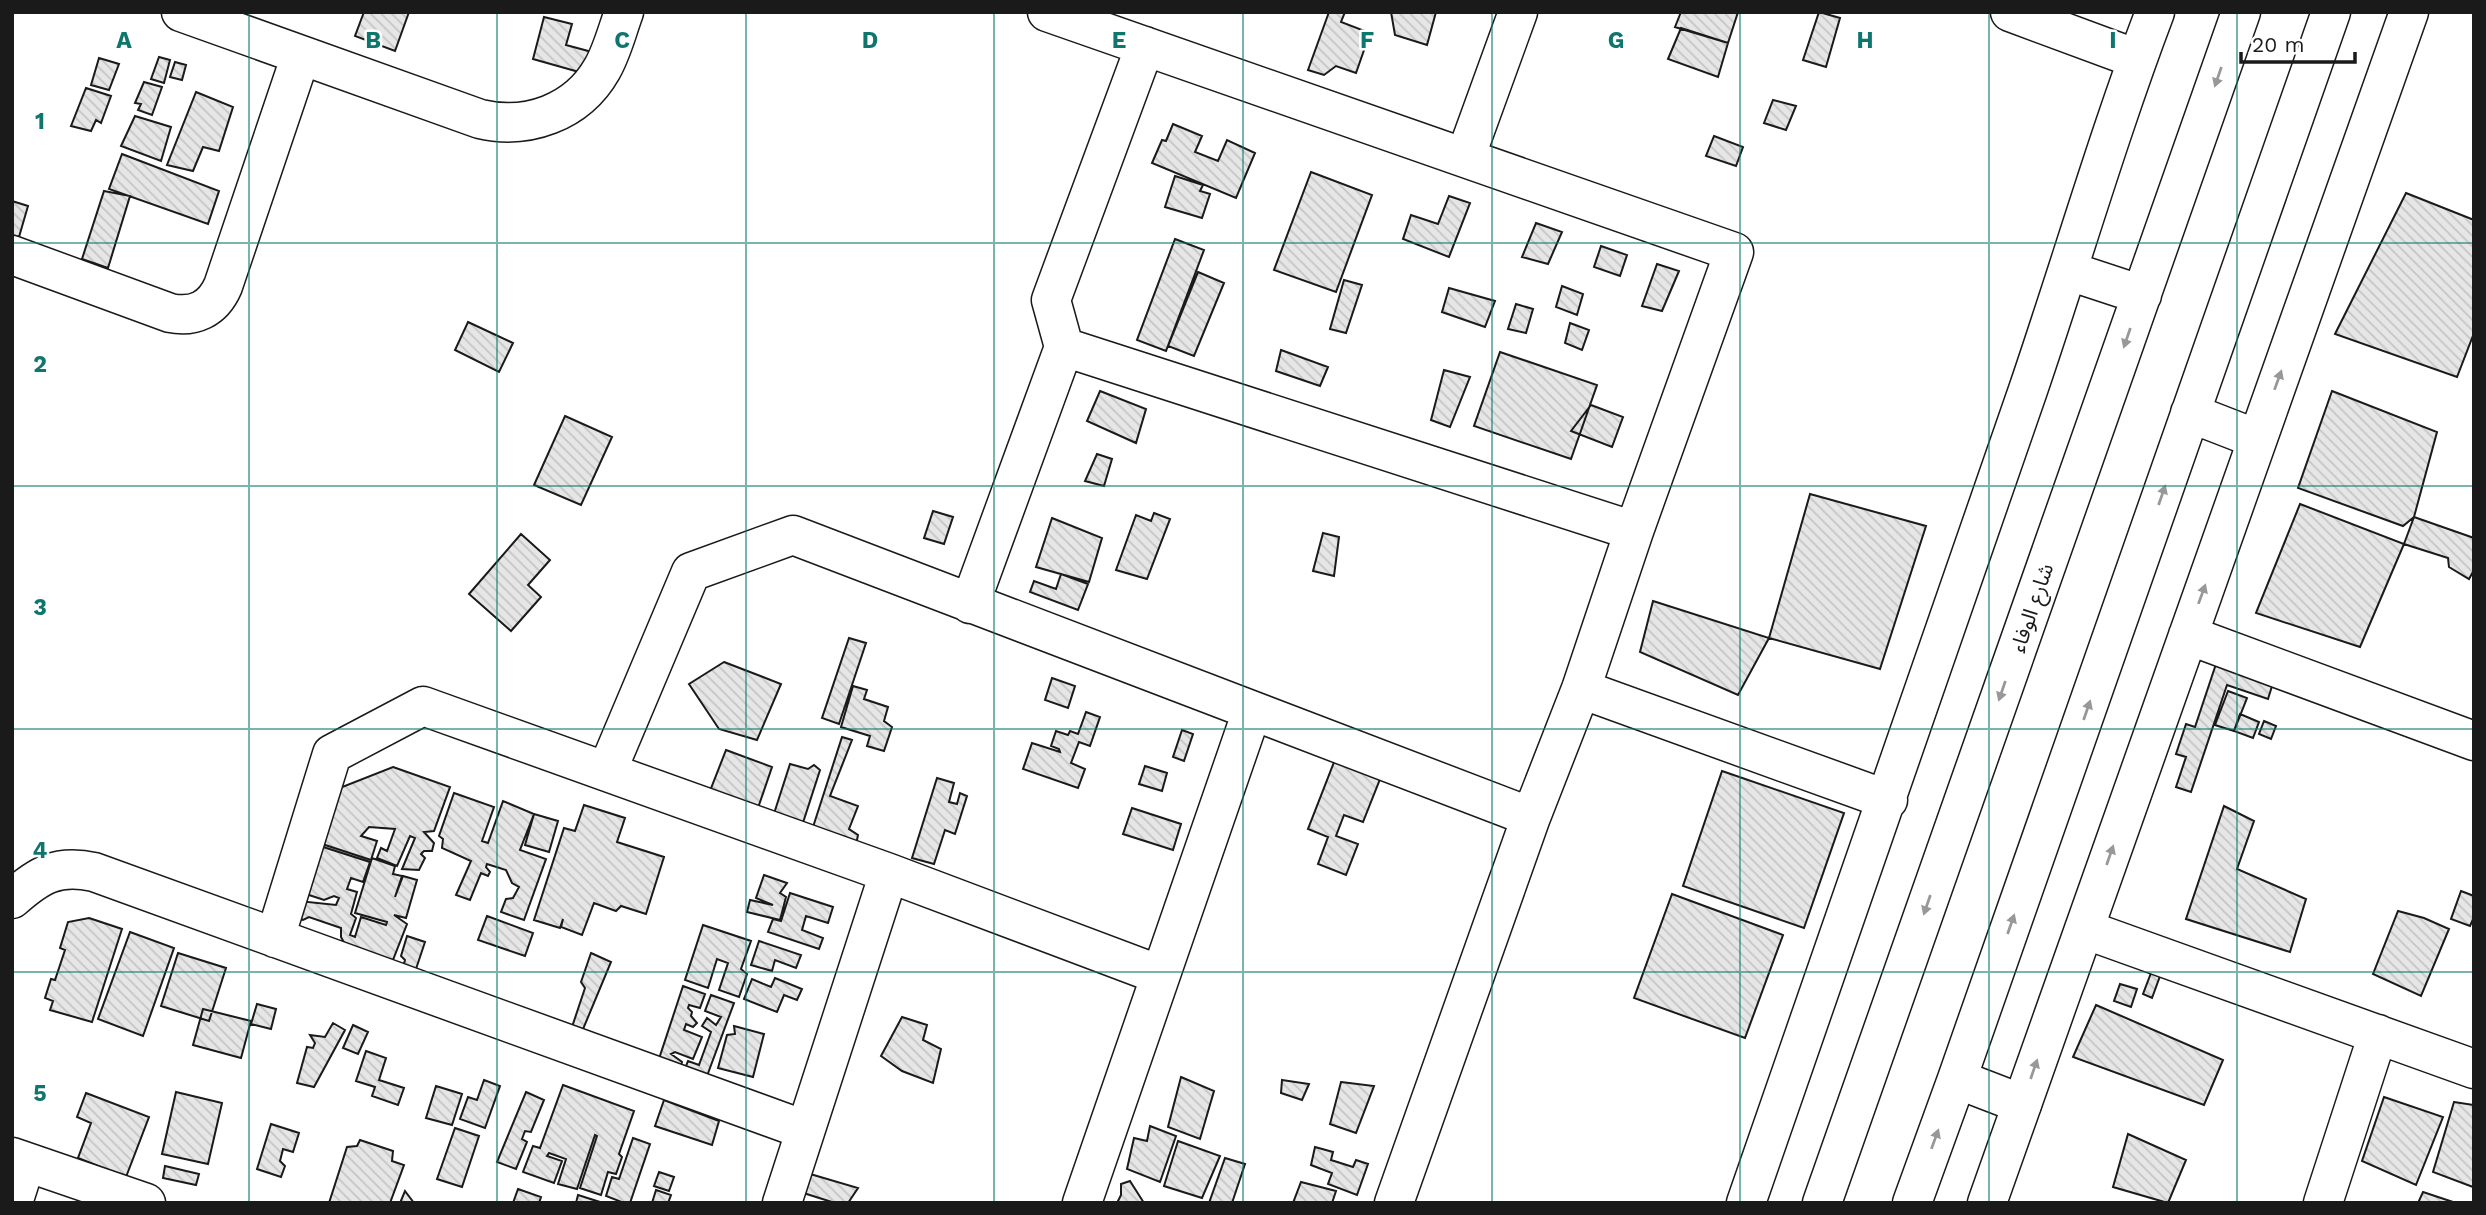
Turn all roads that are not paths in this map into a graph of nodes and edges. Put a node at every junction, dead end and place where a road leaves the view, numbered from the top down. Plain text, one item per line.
1 (181, 12) edge
2 (624, 12) edge
3 (1047, 12) edge
4 (1518, 12) edge
5 (2010, 12) edge
6 (2155, 12) edge
7 (2241, 12) edge
8 (2330, 12) edge
9 (2409, 12) edge
10 (1145, 46) junction
11 (301, 55) junction
12 (2137, 59) junction
13 (1465, 158) junction
14 (12, 255) edge
15 (2069, 271) junction
16 (2142, 295) junction
17 (1064, 346) junction
18 (2190, 413) junction
19 (2257, 439) junction
20 (1634, 531) junction
21 (970, 604) junction
22 (2188, 635) junction
23 (1581, 689) junction
24 (1252, 711) junction
25 (2474, 741) edge
26 (607, 771) junction
27 (1888, 800) junction
28 (1531, 817) junction
29 (888, 873) junction
30 (12, 899) edge
31 (2084, 929) junction
32 (275, 938) junction
33 (1160, 975) junction
34 (2378, 1034) junction
35 (2474, 1069) edge
36 (1957, 1079) junction
37 (2022, 1104) junction
38 (805, 1130) junction
39 (19, 1160) edge
40 (13, 1203) edge
41 (146, 1203) edge
42 (782, 1203) edge
43 (1082, 1203) edge
44 (1394, 1203) edge
45 (1746, 1203) edge
46 (1822, 1203) edge
47 (1912, 1203) edge
48 (1987, 1203) edge
49 (2323, 1203) edge

1 - 11 street
2 - 11 street
3 - 10 street
4 - 13 street
5 - 12 street
6 - 12 street
7 -> 16 street, شارع الوفاء
8 - 18 street
19 -> 9 street
10 - 13 street
10 - 17 street
11 - 14 street
12 - 15 street
13 - 20 street
15 - 16 street
15 - 27 street
16 -> 46 street, شارع الوفاء
17 - 20 street
17 - 21 street
18 - 19 street
36 -> 18 street
22 -> 19 street
20 - 23 street
21 - 24 street
21 - 26 street
22 - 25 street
31 -> 22 street
23 - 27 street
23 - 28 street
24 - 28 street
24 - 33 street
26 - 29 street
26 - 32 street
27 - 45 street
28 - 44 street
29 - 33 street
29 - 38 street
30 - 32 street
31 - 34 street
37 -> 31 street
32 - 38 street
33 - 43 street
34 - 35 street
34 - 49 street
36 - 37 street
47 -> 36 street
37 - 48 street
38 - 42 street
39 - 40 street
39 - 41 street

